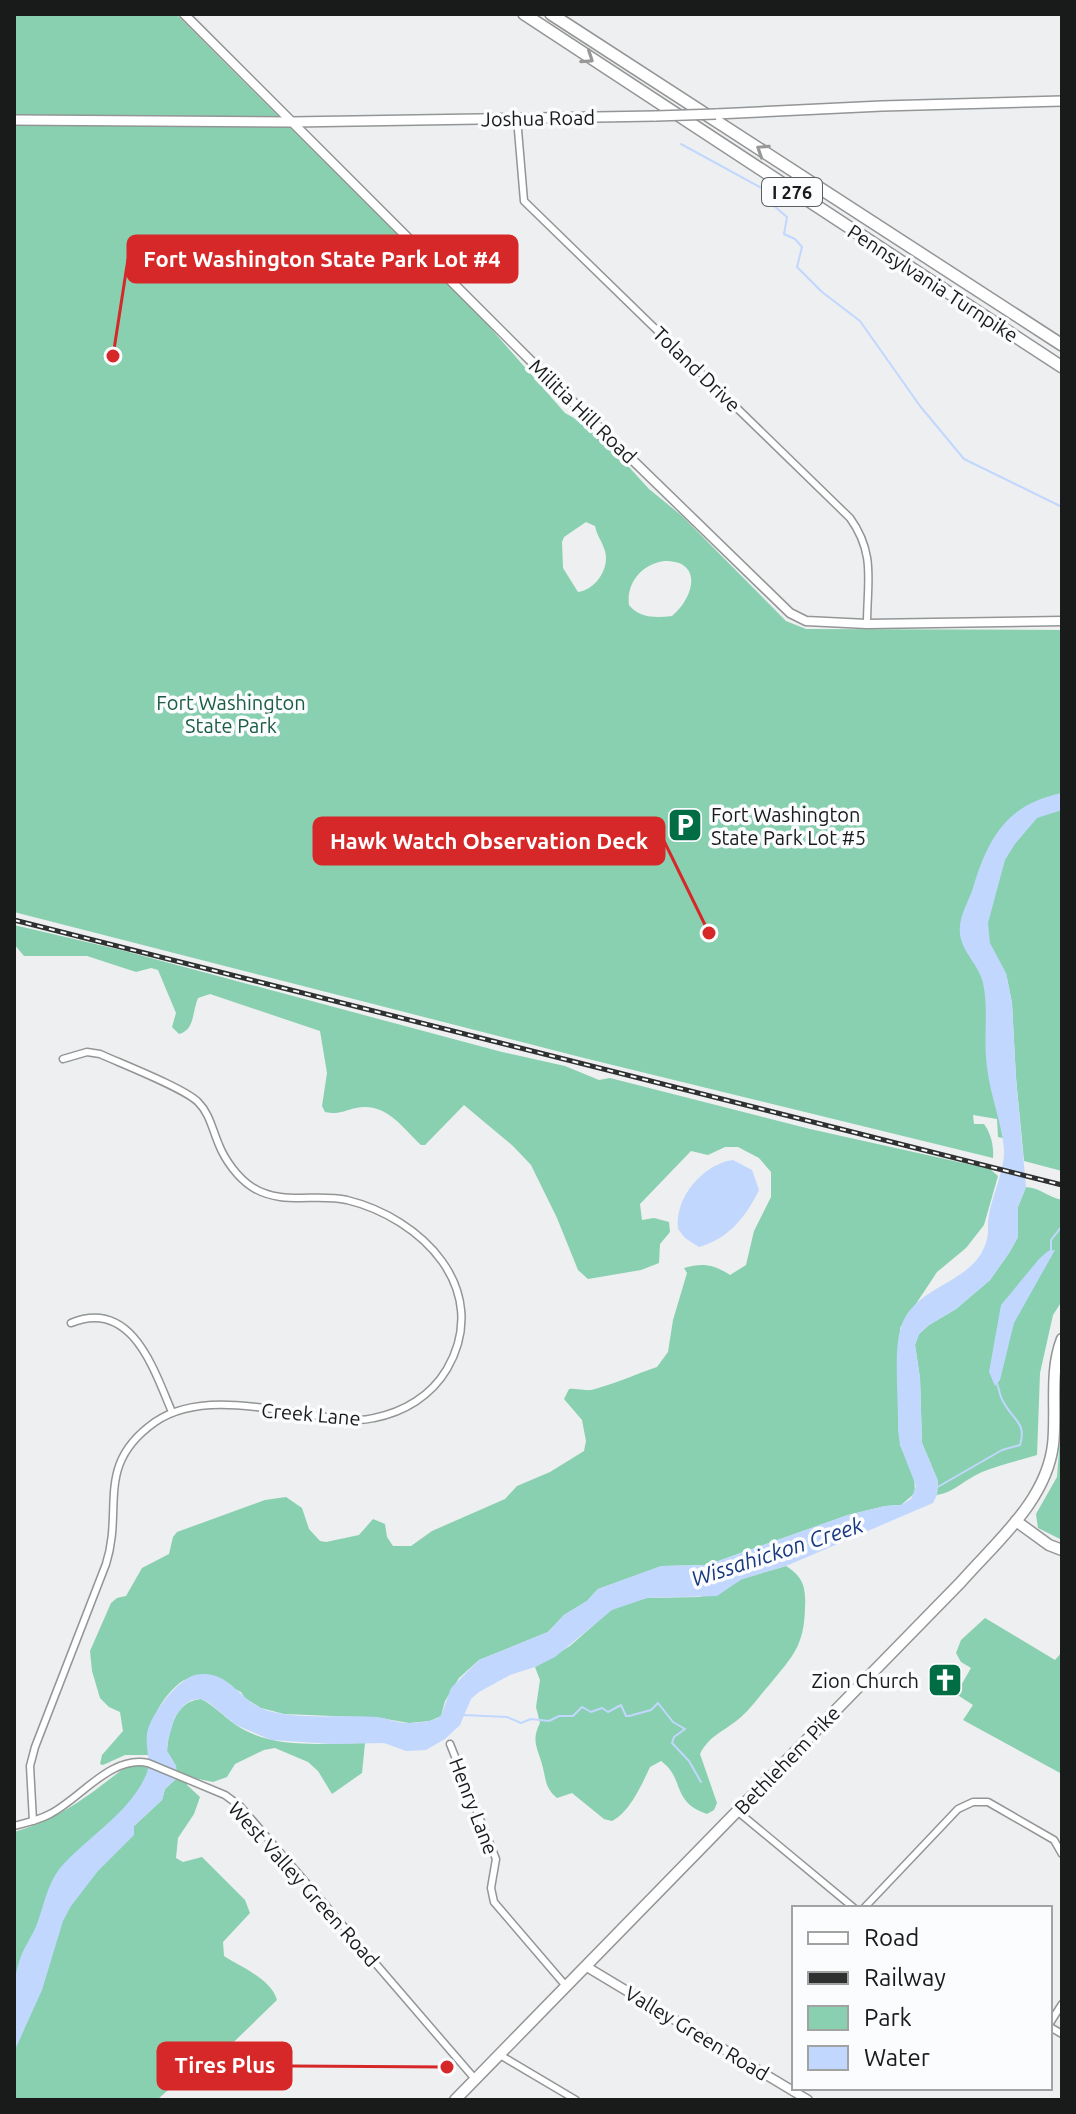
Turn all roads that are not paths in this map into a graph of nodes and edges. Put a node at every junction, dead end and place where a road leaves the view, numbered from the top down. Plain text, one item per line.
1 (184, 14) edge
2 (524, 14) edge
3 (551, 14) edge
4 (1062, 101) edge
5 (517, 118) junction
6 (14, 120) edge
7 (292, 122) junction
8 (1062, 345) edge
9 (1062, 367) edge
10 (1062, 621) edge
11 (867, 624) junction
12 (63, 1059) dead end
13 (71, 1323) dead end
14 (1062, 1339) edge
15 (172, 1412) junction
16 (1016, 1521) junction
17 (1062, 1550) edge
18 (450, 1744) dead end
19 (737, 1811) junction
20 (33, 1821) junction
21 (14, 1826) edge
22 (1062, 1854) edge
23 (852, 1906) edge
24 (866, 1906) edge
25 (587, 1967) junction
26 (566, 1986) junction
27 (1062, 2004) edge
28 (1052, 2022) edge
29 (500, 2055) junction
30 (475, 2079) junction
31 (455, 2100) edge
32 (576, 2100) edge
33 (808, 2100) edge

1 - 7 street, Militia Hill Road
2 -> 9 highway, Pennsylvania Turnpike / I 276
8 -> 3 highway, Pennsylvania Turnpike / I 276
4 - 5 main road, Joshua Road, bridge
5 - 7 main road, Joshua Road
5 - 11 street, Toland Drive
6 - 7 main road, Joshua Road
7 - 11 street, Militia Hill Road
10 - 11 street, Militia Hill Road
12 - 15 street, Creek Lane
13 - 15 street
14 - 16 main road, Bethlehem Pike
15 - 20 street, Creek Lane
16 - 17 main road
16 - 19 main road, Bethlehem Pike
18 - 26 street, Henry Lane
19 - 23 street
19 - 25 main road, Bethlehem Pike
20 - 21 street, West Valley Green Road
20 - 30 street, West Valley Green Road
22 - 24 street
25 - 26 main road, Bethlehem Pike
25 - 33 street, Valley Green Road
26 - 29 main road, Bethlehem Pike
27 - 28 street
29 - 30 main road, Bethlehem Pike
29 - 32 street
30 - 31 main road, Bethlehem Pike

